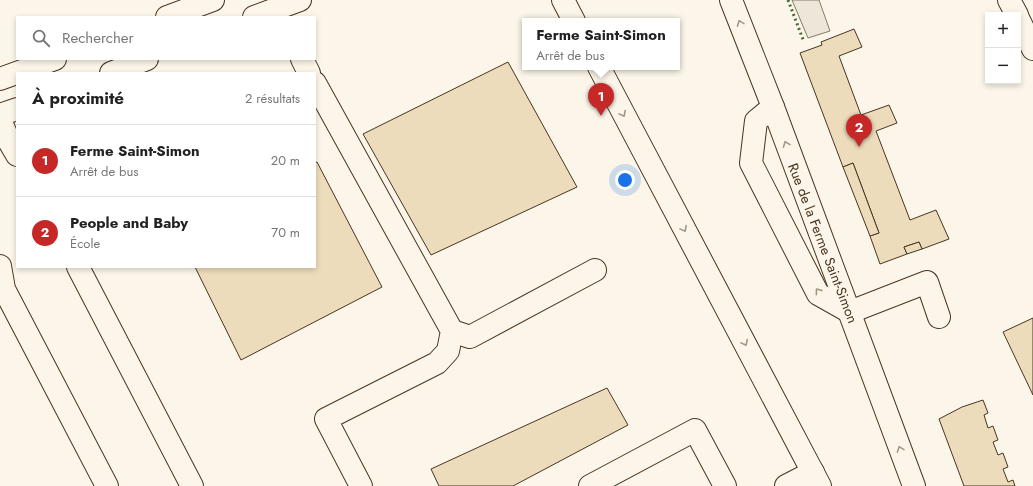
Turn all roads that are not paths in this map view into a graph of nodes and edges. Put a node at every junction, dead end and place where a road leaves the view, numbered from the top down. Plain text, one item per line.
1 (213, 0) edge
2 (563, 0) edge
3 (731, 0) edge
4 (1009, 0) edge
5 (288, 8) edge
6 (1015, 12) edge
7 (170, 16) edge
8 (258, 16) edge
9 (572, 18) edge
10 (1021, 24) edge
11 (1033, 49) edge
12 (52, 60) edge
13 (144, 60) edge
14 (302, 60) edge
15 (601, 70) edge
16 (19, 72) edge
17 (114, 72) edge
18 (308, 72) edge
19 (16, 73) edge
20 (0, 79) edge
21 (316, 87) edge
22 (773, 107) junction
23 (16, 109) edge
24 (0, 115) edge
25 (0, 120) edge
26 (16, 153) edge
27 (0, 266) edge
28 (79, 268) edge
29 (595, 270) dead end
30 (850, 312) junction
31 (939, 317) dead end
32 (452, 331) junction
33 (817, 479) edge
34 (107, 486) edge
35 (192, 486) edge
36 (361, 486) edge
37 (590, 486) edge
38 (725, 486) edge
39 (786, 486) edge
40 (914, 486) edge

1 - 7 street
2 - 9 street
22 -> 3 street, Rue de la Ferme Saint-Simon
4 - 6 street
5 - 8 street
10 - 11 street
12 - 16 street
13 - 17 street
14 - 18 street
15 -> 33 street
19 - 20 street
21 - 32 street
30 -> 22 street, Rue de la Ferme Saint-Simon
30 -> 22 street
23 - 24 street
25 - 26 street
27 - 34 street
28 - 35 street
29 - 32 street
30 - 31 street
40 -> 30 street, Rue de la Ferme Saint-Simon
32 - 36 street
33 - 39 street
37 - 38 street

